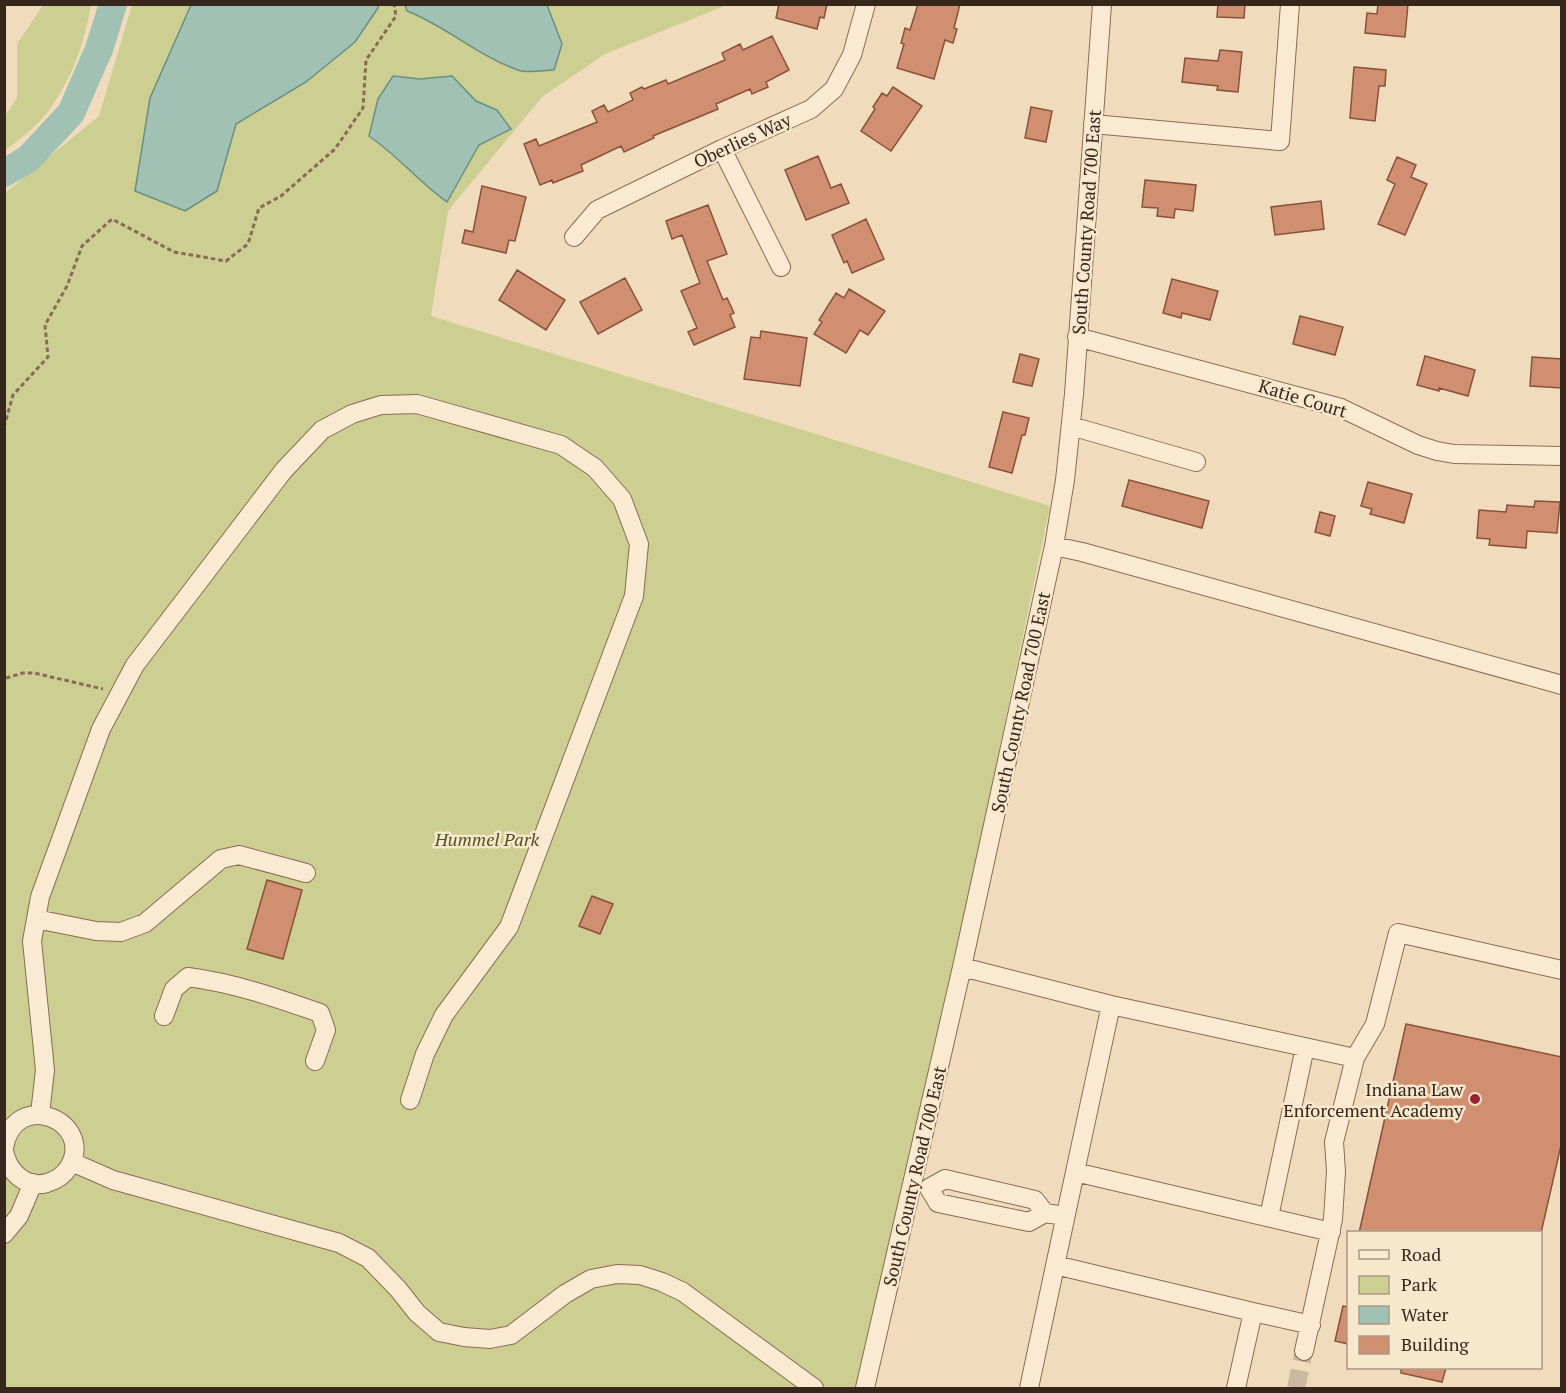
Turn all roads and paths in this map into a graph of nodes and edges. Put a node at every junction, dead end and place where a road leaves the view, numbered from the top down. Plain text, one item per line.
1 (394, 4) edge
2 (866, 4) edge
3 (1102, 4) edge
4 (1290, 4) edge
5 (1093, 124) junction
6 (722, 149) junction
7 (574, 237) dead end
8 (781, 267) dead end
9 (1077, 337) junction
10 (1071, 426) junction
11 (4, 428) edge
12 (1562, 456) edge
13 (1196, 462) dead end
14 (1054, 546) junction
15 (6, 678) edge
16 (1562, 685) edge
17 (119, 694) junction
18 (306, 873) dead end
19 (36, 920) junction
20 (962, 967) junction
21 (1562, 970) edge
22 (1110, 1005) junction
23 (164, 1016) dead end
24 (1305, 1047) junction
25 (1355, 1058) junction
26 (315, 1061) dead end
27 (411, 1095) dead end
28 (40, 1114) junction
29 (4, 1150) edge
30 (72, 1162) junction
31 (1075, 1172) junction
32 (33, 1183) junction
33 (920, 1186) junction
34 (1065, 1216) junction
35 (1269, 1218) junction
36 (1331, 1232) junction
37 (4, 1234) edge
38 (1055, 1265) junction
39 (1252, 1312) junction
40 (1311, 1325) junction
41 (1304, 1351) tunnel mouth
42 (814, 1389) edge
43 (866, 1389) edge
44 (1029, 1389) edge
45 (1236, 1389) edge

1 - 11 path
2 - 6 street, Oberlies Way
3 - 5 street, South County Road 700 East
4 - 5 street
5 - 9 street, South County Road 700 East
6 - 7 street, Oberlies Way
6 - 8 street
9 - 10 street, South County Road 700 East
9 - 12 street, Katie Court
10 - 13 street
10 - 14 street, South County Road 700 East
14 - 16 street
14 - 20 street, South County Road 700 East
15 - 17 path
17 - 19 street
17 - 27 street
18 - 19 street
19 - 28 street
20 - 22 street
20 - 33 street, South County Road 700 East
21 - 25 street
22 - 24 street
22 - 31 street
23 - 26 street
24 - 25 street
24 - 35 street
25 - 36 street
28 - 29 street
28 - 30 street
29 - 32 street
30 - 32 street
30 - 42 street
31 - 34 street
31 - 35 street
32 - 37 street
33 - 34 street
33 - 43 street, South County Road 700 East
34 - 38 street
35 - 36 street
36 - 40 street
38 - 39 street
38 - 44 street
39 - 40 street
39 - 45 street
40 - 41 street

